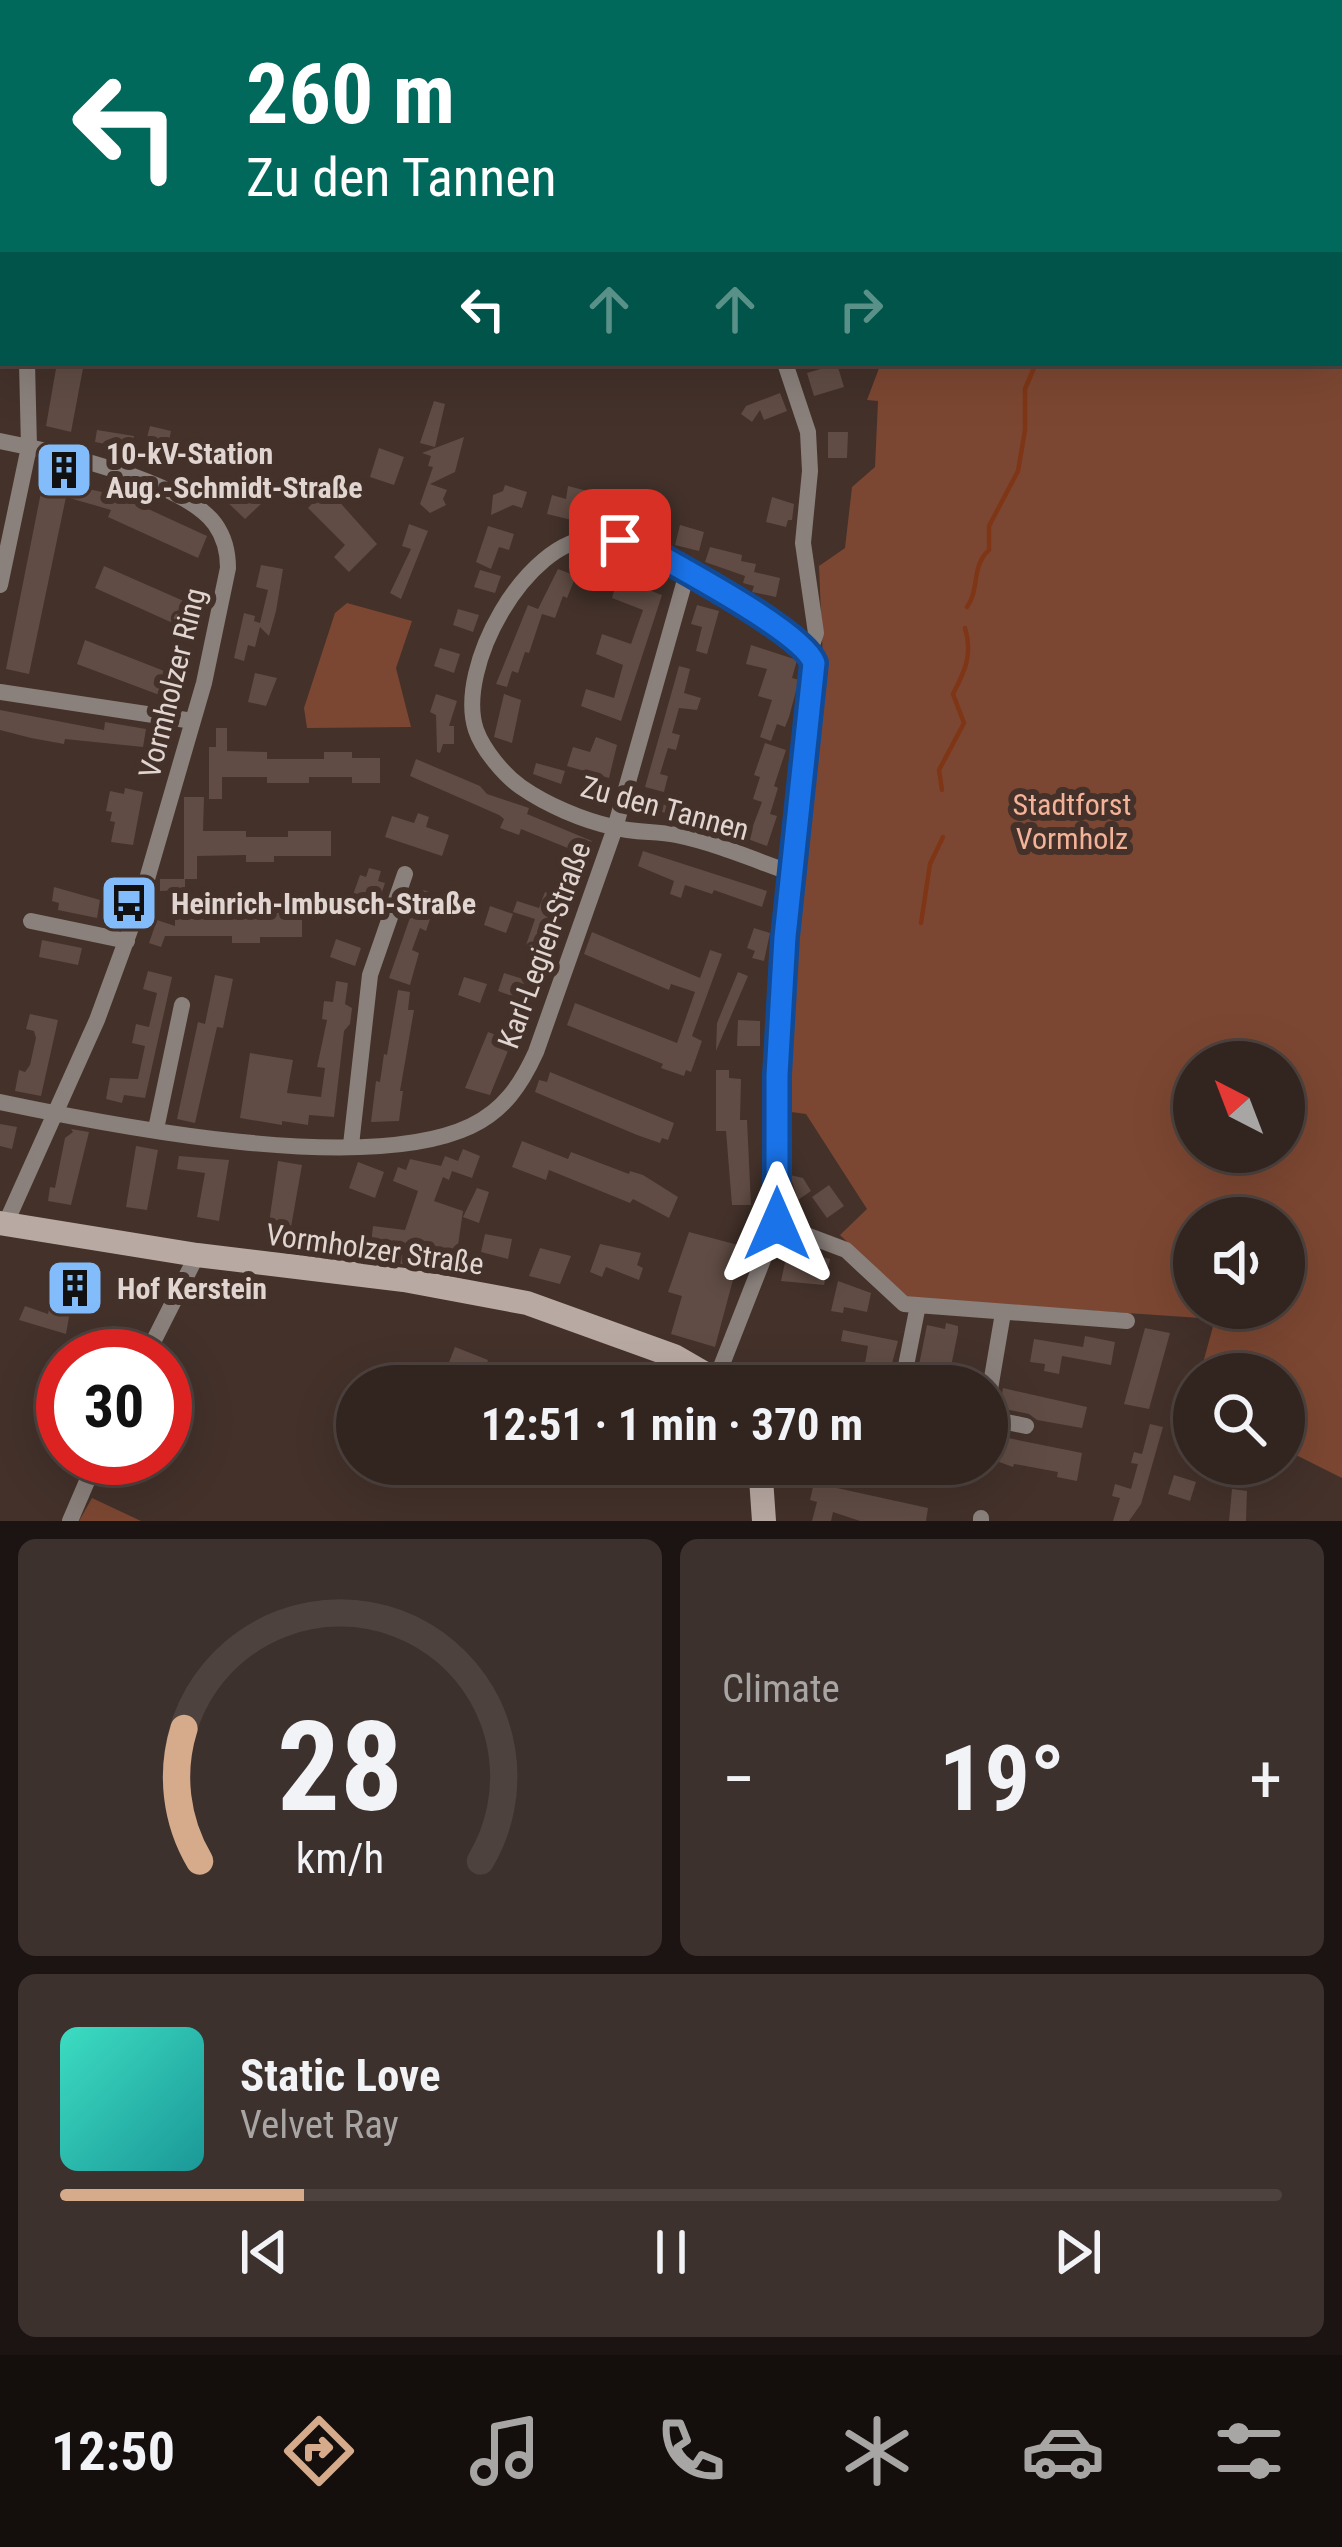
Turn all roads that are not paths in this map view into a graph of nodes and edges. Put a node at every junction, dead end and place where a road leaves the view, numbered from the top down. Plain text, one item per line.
1 (27, 366) edge
2 (786, 366) edge
3 (0, 441) edge
4 (29, 447) junction
5 (687, 573) junction
6 (0, 585) edge
7 (810, 651) junction
8 (0, 692) edge
9 (193, 721) junction
10 (615, 828) junction
11 (789, 872) junction
12 (405, 874) dead end
13 (31, 921) dead end
14 (127, 941) junction
15 (182, 1005) dead end
16 (0, 1102) edge
17 (56, 1114) junction
18 (156, 1129) junction
19 (351, 1145) junction
20 (3, 1224) edge
21 (777, 1224) junction
22 (197, 1255) junction
23 (918, 1305) junction
24 (1003, 1313) junction
25 (1127, 1321) dead end
26 (160, 1329) edge
27 (685, 1365) edge
28 (727, 1365) edge
29 (906, 1365) edge
30 (994, 1365) edge
31 (1008, 1422) edge
32 (1026, 1426) dead end
33 (86, 1485) edge
34 (761, 1485) edge
35 (70, 1521) edge
36 (764, 1521) edge

1 - 4 street
2 - 7 street
3 - 4 street, Vormholzer Ring
4 - 6 street
4 - 9 street, Vormholzer Ring
5 - 7 street, Zu den Tannen
5 - 10 street, Karl-Legien-Straße
5 - 10 street, Zu den Tannen
7 - 11 street
8 - 9 street
9 - 14 street, Vormholzer Ring
10 - 11 street, Zu den Tannen
10 - 19 street, Karl-Legien-Straße
11 - 21 street
12 - 19 street
13 - 14 street
14 - 17 street, Vormholzer Ring
15 - 18 street
16 - 17 street, Karl-Legien-Straße
17 - 18 street, Karl-Legien-Straße
17 - 20 street, Vormholzer Ring
18 - 19 street, Karl-Legien-Straße
20 - 22 main road, Vormholzer Straße
21 - 23 street
21 - 28 street
22 - 26 street
22 - 27 main road, Vormholzer Straße
23 - 24 street
23 - 29 street
24 - 25 street
24 - 30 street
31 - 32 street
33 - 35 street
34 - 36 main road

